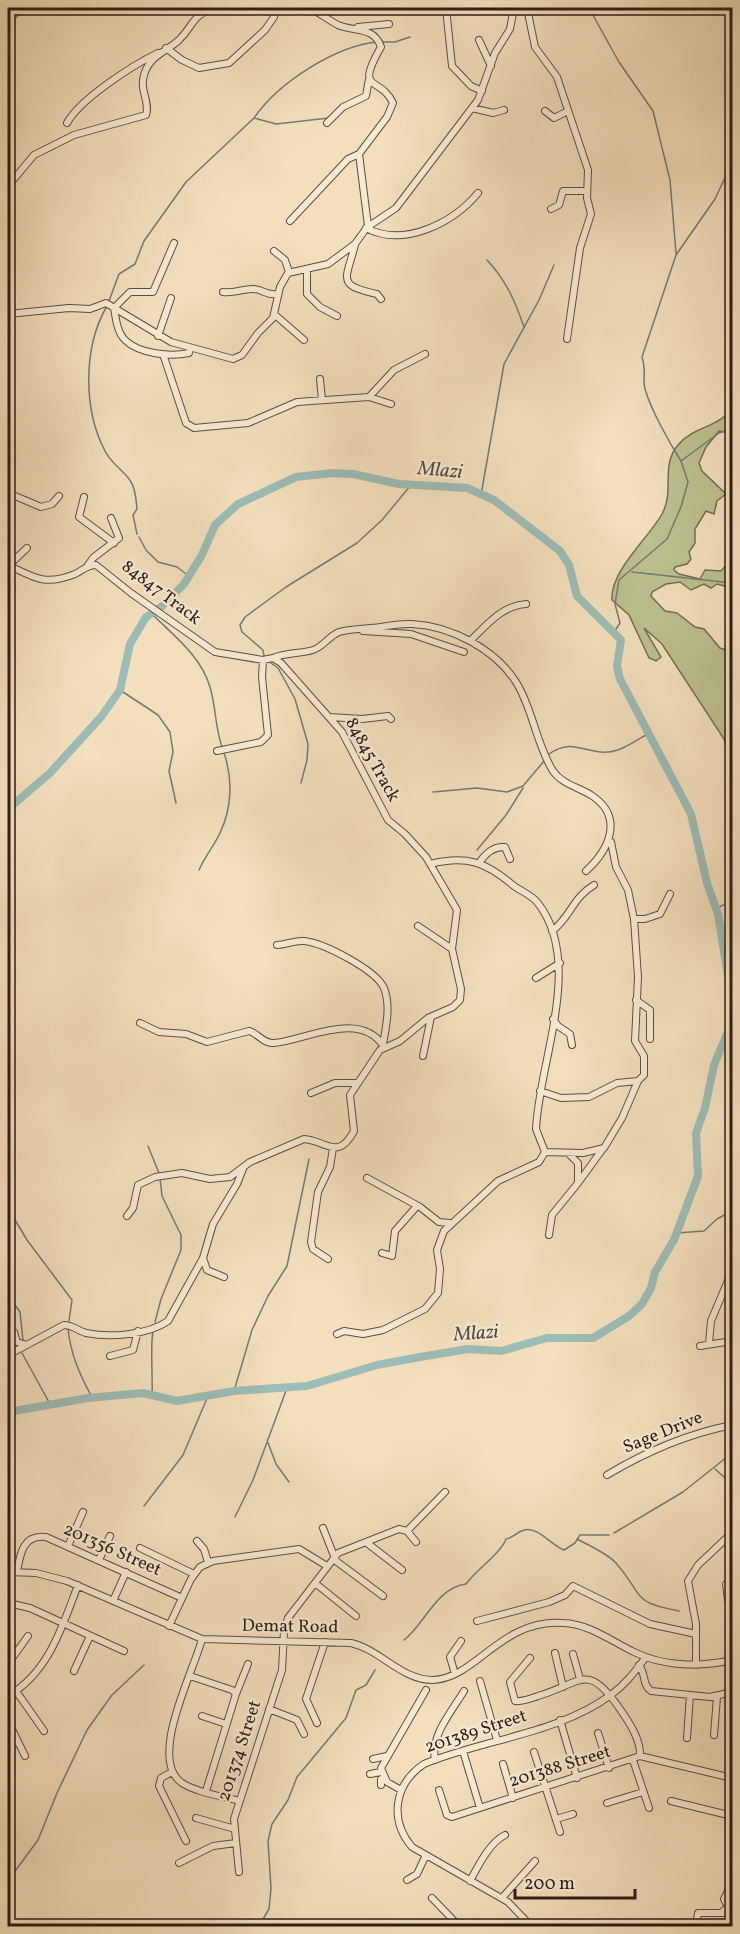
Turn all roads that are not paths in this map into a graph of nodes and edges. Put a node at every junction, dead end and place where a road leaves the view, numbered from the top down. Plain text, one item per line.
1 (216, 8) edge
2 (276, 8) edge
3 (309, 8) edge
4 (446, 8) edge
5 (514, 8) edge
6 (527, 8) edge
7 (389, 24) dead end
8 (357, 28) junction
9 (479, 40) dead end
10 (166, 48) junction
11 (158, 53) junction
12 (485, 55) junction
13 (495, 55) junction
14 (491, 66) junction
15 (369, 77) junction
16 (482, 91) junction
17 (472, 108) junction
18 (504, 110) dead end
19 (545, 111) dead end
20 (568, 111) junction
21 (67, 123) dead end
22 (327, 123) dead end
23 (359, 154) junction
24 (8, 186) edge
25 (587, 191) junction
26 (478, 193) dead end
27 (551, 209) dead end
28 (290, 221) dead end
29 (366, 228) junction
30 (174, 243) dead end
31 (355, 244) junction
32 (274, 251) dead end
33 (307, 268) junction
34 (289, 272) junction
35 (223, 292) dead end
36 (278, 294) junction
37 (171, 298) dead end
38 (381, 299) dead end
39 (114, 308) junction
40 (8, 314) edge
41 (274, 314) junction
42 (337, 316) dead end
43 (159, 336) junction
44 (567, 339) dead end
45 (304, 340) dead end
46 (190, 348) junction
47 (163, 354) junction
48 (426, 354) dead end
49 (320, 379) dead end
50 (369, 397) junction
51 (322, 400) junction
52 (391, 404) dead end
53 (8, 493) edge
54 (59, 496) dead end
55 (84, 497) dead end
56 (111, 518) dead end
57 (114, 543) junction
58 (27, 548) dead end
59 (8, 566) edge
60 (88, 566) junction
61 (526, 604) dead end
62 (356, 630) junction
63 (470, 641) junction
64 (464, 652) dead end
65 (273, 658) junction
66 (263, 660) junction
67 (329, 717) junction
68 (392, 719) dead end
69 (217, 751) dead end
70 (611, 836) junction
71 (510, 859) dead end
72 (479, 863) junction
73 (430, 864) junction
74 (586, 871) dead end
75 (594, 885) dead end
76 (670, 894) dead end
77 (634, 919) junction
78 (418, 926) dead end
79 (552, 931) junction
80 (277, 945) dead end
81 (452, 949) junction
82 (560, 963) junction
83 (536, 978) dead end
84 (636, 1000) junction
85 (431, 1017) junction
86 (553, 1018) junction
87 (140, 1023) dead end
88 (650, 1039) dead end
89 (572, 1045) dead end
90 (383, 1046) junction
91 (423, 1056) dead end
92 (639, 1081) junction
93 (358, 1083) junction
94 (540, 1091) junction
95 (311, 1093) dead end
96 (333, 1148) junction
97 (603, 1149) junction
98 (544, 1152) junction
99 (568, 1154) junction
100 (243, 1168) junction
101 (367, 1178) dead end
102 (578, 1183) junction
103 (417, 1206) junction
104 (127, 1216) dead end
105 (450, 1223) junction
106 (549, 1235) dead end
107 (382, 1253) dead end
108 (203, 1258) junction
109 (328, 1259) dead end
110 (732, 1271) edge
111 (224, 1276) dead end
112 (8, 1328) edge
113 (138, 1331) junction
114 (337, 1334) dead end
115 (732, 1341) edge
116 (709, 1344) junction
117 (27, 1345) junction
118 (700, 1346) dead end
119 (8, 1355) edge
120 (110, 1356) dead end
121 (732, 1425) edge
122 (607, 1475) dead end
123 (445, 1492) dead end
124 (83, 1512) dead end
125 (323, 1528) dead end
126 (407, 1531) junction
127 (732, 1533) edge
128 (110, 1536) dead end
129 (197, 1541) dead end
130 (416, 1542) dead end
131 (367, 1543) junction
132 (68, 1546) junction
133 (140, 1548) dead end
134 (334, 1557) junction
135 (99, 1560) junction
136 (208, 1563) junction
137 (327, 1566) junction
138 (402, 1570) dead end
139 (8, 1572) edge
140 (18, 1572) junction
141 (126, 1572) junction
142 (194, 1574) junction
143 (732, 1580) edge
144 (315, 1583) junction
145 (78, 1585) junction
146 (383, 1596) dead end
147 (182, 1598) junction
148 (728, 1600) dead end
149 (112, 1601) junction
150 (8, 1603) edge
151 (356, 1616) dead end
152 (477, 1621) dead end
153 (63, 1623) junction
154 (169, 1626) junction
155 (696, 1634) junction
156 (28, 1636) dead end
157 (90, 1636) junction
158 (202, 1639) junction
159 (461, 1641) dead end
160 (284, 1642) junction
161 (325, 1642) junction
162 (124, 1651) dead end
163 (555, 1653) dead end
164 (573, 1653) dead end
165 (646, 1657) junction
166 (530, 1658) dead end
167 (732, 1660) edge
168 (8, 1664) edge
169 (248, 1664) dead end
170 (639, 1665) junction
171 (696, 1665) junction
172 (74, 1671) dead end
173 (454, 1674) junction
174 (190, 1676) junction
175 (580, 1679) junction
176 (480, 1681) dead end
177 (563, 1687) junction
178 (426, 1690) dead end
179 (16, 1691) junction
180 (464, 1691) dead end
181 (732, 1692) edge
182 (236, 1694) junction
183 (611, 1695) junction
184 (690, 1695) junction
185 (8, 1696) edge
186 (717, 1697) junction
187 (269, 1709) junction
188 (202, 1716) dead end
189 (560, 1720) junction
190 (8, 1721) edge
191 (317, 1723) dead end
192 (226, 1724) junction
193 (44, 1731) dead end
194 (598, 1733) dead end
195 (304, 1734) dead end
196 (714, 1735) dead end
197 (15, 1738) junction
198 (687, 1738) dead end
199 (497, 1740) junction
200 (8, 1742) edge
201 (463, 1751) junction
202 (534, 1752) dead end
203 (25, 1756) dead end
204 (387, 1756) junction
205 (640, 1756) junction
206 (373, 1759) dead end
207 (435, 1760) junction
208 (633, 1760) junction
209 (503, 1764) dead end
210 (609, 1768) junction
211 (172, 1772) junction
212 (370, 1774) dead end
213 (382, 1775) junction
214 (577, 1778) junction
215 (732, 1778) edge
216 (381, 1785) dead end
217 (545, 1788) junction
218 (401, 1790) junction
219 (439, 1790) dead end
220 (206, 1791) junction
221 (643, 1792) junction
222 (513, 1798) junction
223 (240, 1800) junction
224 (671, 1801) dead end
225 (607, 1803) dead end
226 (480, 1808) junction
227 (649, 1808) dead end
228 (732, 1813) edge
229 (573, 1814) dead end
230 (196, 1818) dead end
231 (556, 1819) junction
232 (235, 1829) junction
233 (560, 1832) dead end
234 (506, 1835) dead end
235 (186, 1841) dead end
236 (236, 1843) junction
237 (425, 1857) junction
238 (535, 1861) dead end
239 (179, 1863) dead end
240 (239, 1872) dead end
241 (407, 1880) dead end
242 (470, 1881) junction
243 (732, 1882) edge
244 (432, 1898) dead end
245 (502, 1898) junction
246 (732, 1912) edge
247 (722, 1913) junction
248 (459, 1926) edge
249 (531, 1926) edge
250 (696, 1926) edge

1 - 10 street
2 - 10 street
3 - 8 street
4 - 16 street
5 - 13 street
6 - 20 street
7 - 8 street
8 - 15 street
9 - 12 street
10 - 11 street
11 - 21 street
11 - 24 street
12 - 13 street
12 - 14 street
13 - 14 street
14 - 16 street
15 - 22 street
15 - 23 street
16 - 17 street
17 - 18 street
17 - 29 street
19 - 20 street
20 - 25 street
23 - 28 street
23 - 29 street
25 - 27 street
25 - 44 street
26 - 29 street
29 - 31 street
30 - 39 street
31 - 33 street
31 - 38 street
32 - 34 street
33 - 34 street
33 - 42 street
34 - 36 street
35 - 36 street
36 - 41 street
37 - 43 street
39 - 40 street
39 - 43 street
39 - 47 street
41 - 45 street
41 - 46 street
43 - 46 street
46 - 47 street
47 - 51 street
48 - 50 street
49 - 51 street
50 - 51 street
50 - 52 street
53 - 54 street
55 - 57 street
56 - 57 street
57 - 60 street
58 - 59 street
59 - 60 street
60 - 66 street, 84847 Track
61 - 63 street
62 - 63 street
62 - 64 street
62 - 65 street
63 - 70 street
65 - 66 street
65 - 67 street, 84845 Track
66 - 69 street
67 - 68 street
67 - 73 street, 84845 Track
70 - 74 street
70 - 77 street
71 - 72 street
72 - 73 street
72 - 79 street
73 - 81 street, 84845 Track
75 - 79 street
76 - 77 street
77 - 84 street
78 - 81 street
79 - 82 street
80 - 90 street
81 - 85 street, 84845 Track
82 - 83 street
82 - 86 street
84 - 88 street
84 - 92 street
85 - 90 street, 84845 Track
85 - 91 street
86 - 89 street
86 - 94 street
87 - 90 street
90 - 93 street, 84845 Track
92 - 94 street
92 - 97 street
93 - 95 street
93 - 96 street, 84845 Track
94 - 98 street
96 - 100 street
96 - 109 street
97 - 99 street
97 - 102 street
98 - 99 street
98 - 105 street
99 - 102 street
100 - 104 street
100 - 108 street
101 - 103 street
102 - 106 street
103 - 105 street
103 - 107 street
105 - 114 street
108 - 111 street
108 - 113 street
110 - 116 street
112 - 117 street
113 - 117 street
113 - 120 street
115 - 116 street
116 - 118 street
117 - 119 street
121 - 122 street, Sage Drive
123 - 126 street
124 - 132 street
125 - 134 street
126 - 130 street
126 - 131 street
127 - 155 street
128 - 135 street
129 - 136 street
131 - 134 street
131 - 138 street
132 - 135 street, 201356 Street
132 - 140 street, 201356 Street
133 - 142 street
134 - 137 street, 201374 Street
134 - 146 street
135 - 141 street, 201356 Street
136 - 137 street
136 - 142 street
137 - 144 street, 201374 Street
139 - 140 street, Demat Road
140 - 145 street, Demat Road
141 - 147 street, 201356 Street
141 - 149 street
142 - 147 street
143 - 148 street
144 - 151 street
144 - 160 street, 201374 Street
145 - 149 street, Demat Road
145 - 153 street
147 - 154 street
149 - 154 street, Demat Road
150 - 153 street
152 - 155 street
153 - 157 street
153 - 179 street
154 - 158 street, Demat Road
155 - 171 street
156 - 168 street
157 - 162 street
157 - 172 street
158 - 160 street, Demat Road
158 - 174 street
159 - 173 street
160 - 161 street, Demat Road
160 - 187 street, 201374 Street
161 - 173 street, Demat Road
161 - 191 street
163 - 177 street
164 - 175 street
165 - 170 street, 201389 Street
165 - 171 street, Demat Road
165 - 173 street, Demat Road
166 - 177 street
167 - 171 street, Demat Road
169 - 182 street
170 - 183 street, 201389 Street
170 - 184 street
174 - 182 street
174 - 211 street
175 - 177 street
175 - 183 street
176 - 199 street
178 - 204 street
179 - 185 street
179 - 193 street
180 - 207 street
181 - 186 street
182 - 192 street
183 - 189 street, 201389 Street
183 - 205 street
184 - 186 street
184 - 198 street
186 - 196 street
187 - 195 street
187 - 223 street, 201374 Street
188 - 192 street
189 - 199 street, 201389 Street
189 - 214 street
190 - 197 street
192 - 220 street
194 - 210 street
197 - 200 street
197 - 203 street
199 - 201 street, 201389 Street
201 - 207 street, 201389 Street
201 - 226 street
202 - 217 street
204 - 206 street
204 - 213 street
205 - 208 street, 201388 Street
205 - 215 street
207 - 218 street, 201389 Street
208 - 210 street, 201388 Street
208 - 221 street
209 - 222 street
210 - 214 street, 201388 Street
211 - 220 street
211 - 235 street
212 - 213 street
213 - 216 street
213 - 218 street
214 - 217 street, 201388 Street
217 - 222 street, 201388 Street
217 - 231 street
218 - 237 street
219 - 226 street, 201388 Street
220 - 223 street
221 - 225 street
221 - 227 street
222 - 226 street, 201388 Street
223 - 232 street, 201374 Street
224 - 228 street
229 - 231 street
230 - 232 street
231 - 233 street
232 - 236 street, 201374 Street
234 - 242 street
236 - 239 street
236 - 240 street, 201374 Street
237 - 241 street
237 - 242 street
238 - 245 street
242 - 245 street
243 - 247 street
244 - 248 street
245 - 249 street
246 - 247 street
247 - 250 street

